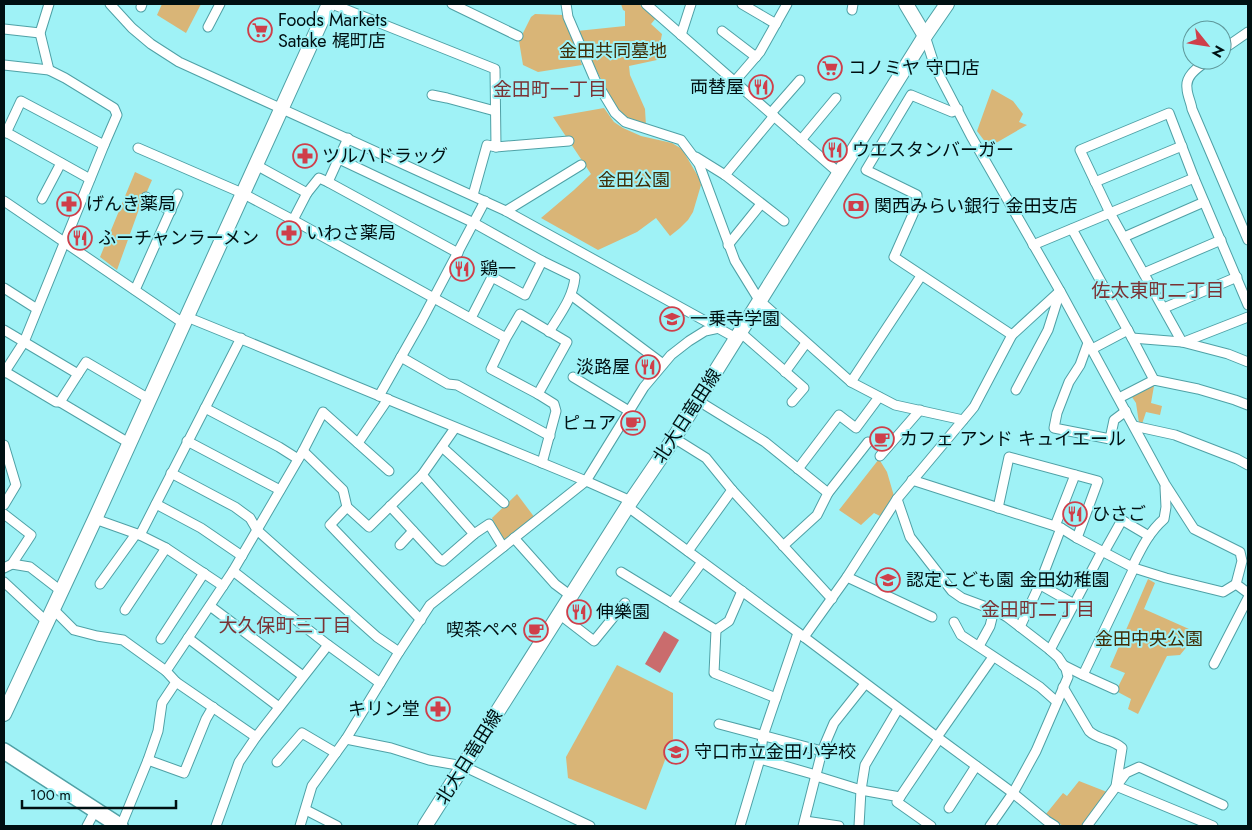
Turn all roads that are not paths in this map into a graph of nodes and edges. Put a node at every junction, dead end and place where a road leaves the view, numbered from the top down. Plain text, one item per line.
1 (49, 4) edge
2 (110, 4) edge
3 (220, 4) edge
4 (330, 4) edge
5 (452, 4) edge
6 (566, 4) edge
7 (646, 4) edge
8 (692, 4) edge
9 (744, 4) edge
10 (788, 4) edge
11 (906, 4) edge
12 (947, 4) edge
13 (776, 24) junction
14 (208, 27) dead end
15 (4, 30) edge
16 (722, 31) dead end
17 (1248, 32) edge
18 (40, 33) junction
19 (681, 34) junction
20 (518, 36) dead end
21 (925, 36) junction
22 (1232, 43) edge
23 (756, 57) junction
24 (4, 65) edge
25 (49, 70) junction
26 (1193, 70) edge
27 (800, 80) dead end
28 (734, 81) junction
29 (432, 95) dead end
30 (836, 98) dead end
31 (281, 108) junction
32 (958, 109) junction
33 (496, 110) junction
34 (772, 115) junction
35 (5, 132) edge
36 (348, 138) junction
37 (801, 140) junction
38 (569, 141) dead end
39 (104, 145) junction
40 (1182, 146) junction
41 (496, 147) junction
42 (138, 148) dead end
43 (692, 154) junction
44 (338, 159) junction
45 (61, 163) junction
46 (256, 165) junction
47 (581, 165) dead end
48 (840, 174) junction
49 (724, 175) junction
50 (1194, 178) junction
51 (90, 179) junction
52 (328, 182) junction
53 (1095, 182) junction
54 (242, 193) junction
55 (307, 193) junction
56 (178, 194) dead end
57 (473, 196) junction
58 (146, 197) dead end
59 (42, 198) dead end
60 (4, 201) edge
61 (485, 201) junction
62 (1204, 202) junction
63 (761, 204) junction
64 (506, 210) junction
65 (171, 211) junction
66 (1110, 213) junction
67 (293, 220) junction
68 (784, 222) dead end
69 (474, 223) junction
70 (1072, 229) junction
71 (1124, 237) junction
72 (1220, 240) junction
73 (1248, 240) edge
74 (64, 242) junction
75 (728, 245) junction
76 (1033, 245) junction
77 (458, 253) junction
78 (542, 261) junction
79 (1144, 273) junction
80 (921, 276) junction
81 (1236, 278) junction
82 (4, 288) edge
83 (135, 290) junction
84 (1060, 291) junction
85 (571, 295) junction
86 (434, 298) junction
87 (760, 300) junction
88 (1248, 305) edge
89 (1164, 308) junction
90 (38, 309) junction
91 (1248, 317) edge
92 (471, 318) junction
93 (185, 320) junction
94 (719, 328) junction
95 (4, 330) edge
96 (549, 332) junction
97 (1130, 334) junction
98 (738, 335) junction
99 (1012, 335) junction
100 (241, 338) junction
101 (506, 338) junction
102 (24, 342) junction
103 (1183, 342) junction
104 (806, 343) junction
105 (1090, 346) junction
106 (402, 357) junction
107 (1248, 362) edge
108 (663, 364) junction
109 (4, 372) edge
110 (785, 372) junction
111 (78, 374) junction
112 (573, 377) dead end
113 (1154, 380) junction
114 (851, 382) junction
115 (1016, 390) dead end
116 (538, 394) junction
117 (879, 397) junction
118 (383, 398) junction
119 (1118, 398) junction
120 (149, 399) junction
121 (697, 400) junction
122 (60, 402) junction
123 (792, 402) dead end
124 (1248, 406) edge
125 (205, 408) junction
126 (920, 410) junction
127 (629, 411) junction
128 (1126, 411) junction
129 (963, 420) junction
130 (1134, 426) junction
131 (455, 428) junction
132 (550, 436) junction
133 (674, 438) junction
134 (187, 441) junction
135 (868, 442) dead end
136 (128, 443) junction
137 (358, 443) junction
138 (4, 445) edge
139 (442, 446) junction
140 (301, 455) junction
141 (880, 456) dead end
142 (542, 463) junction
143 (1248, 465) edge
144 (798, 469) junction
145 (389, 471) dead end
146 (171, 473) junction
147 (1075, 475) junction
148 (422, 476) junction
149 (912, 480) junction
150 (586, 481) junction
151 (1165, 484) junction
152 (280, 490) junction
153 (732, 490) junction
154 (828, 493) junction
155 (897, 499) junction
156 (156, 504) junction
157 (504, 504) dead end
158 (629, 504) junction
159 (4, 505) edge
160 (390, 506) junction
161 (346, 507) junction
162 (998, 508) junction
163 (4, 514) edge
164 (95, 519) junction
165 (1058, 527) junction
166 (257, 530) junction
167 (413, 531) junction
168 (138, 534) junction
169 (474, 534) junction
170 (1149, 536) junction
171 (514, 538) junction
172 (1077, 538) junction
173 (400, 545) dead end
174 (783, 546) junction
175 (503, 547) junction
176 (166, 548) junction
177 (688, 551) junction
178 (1103, 552) junction
179 (242, 556) junction
180 (702, 562) junction
181 (8, 566) edge
182 (1133, 568) junction
183 (233, 571) junction
184 (621, 572) dead end
185 (204, 573) junction
186 (847, 578) junction
187 (4, 582) edge
188 (100, 584) dead end
189 (1039, 584) junction
190 (1236, 584) junction
191 (223, 586) junction
192 (61, 591) junction
193 (742, 591) junction
194 (1248, 593) edge
195 (571, 596) junction
196 (1248, 598) edge
197 (832, 599) junction
198 (625, 603) dead end
199 (672, 603) junction
200 (1074, 604) junction
201 (210, 606) junction
202 (53, 608) junction
203 (125, 610) dead end
204 (994, 610) junction
205 (559, 614) junction
206 (932, 617) dead end
207 (421, 620) junction
208 (47, 622) junction
209 (954, 622) dead end
210 (1020, 627) junction
211 (716, 630) junction
212 (801, 635) junction
213 (188, 638) junction
214 (160, 639) dead end
215 (328, 645) junction
216 (979, 646) junction
217 (1050, 650) junction
218 (399, 652) junction
219 (993, 657) junction
220 (1063, 664) junction
221 (1214, 664) dead end
222 (166, 671) junction
223 (1083, 675) junction
224 (303, 676) junction
225 (176, 682) junction
226 (380, 683) junction
227 (865, 684) junction
228 (1064, 687) junction
229 (1114, 689) dead end
230 (776, 698) junction
231 (1057, 702) junction
232 (213, 707) junction
233 (279, 707) junction
234 (898, 709) junction
235 (4, 714) edge
236 (719, 724) dead end
237 (763, 736) junction
238 (256, 737) junction
239 (938, 738) junction
240 (346, 739) junction
241 (4, 751) edge
242 (822, 751) junction
243 (336, 753) junction
244 (760, 759) junction
245 (148, 760) junction
246 (277, 762) dead end
247 (463, 766) junction
248 (976, 766) junction
249 (816, 775) junction
250 (1116, 786) junction
251 (862, 790) junction
252 (1013, 793) junction
253 (900, 797) junction
254 (1223, 805) dead end
255 (949, 808) dead end
256 (306, 810) junction
257 (95, 811) junction
258 (804, 824) edge
259 (1049, 825) edge
260 (87, 826) edge
261 (121, 826) edge
262 (216, 826) edge
263 (300, 826) edge
264 (337, 826) edge
265 (425, 826) edge
266 (590, 826) edge
267 (740, 826) edge
268 (840, 826) edge
269 (859, 826) edge
270 (931, 826) edge
271 (990, 826) edge
272 (1087, 826) edge
273 (1213, 826) edge

1 - 18 street
2 - 31 street
3 - 14 street
4 - 31 main road
4 - 33 street
5 - 20 street
6 - 43 street
7 - 19 street
8 - 19 street
9 - 13 street
10 - 13 street
11 - 21 main road
12 - 21 main road, 北大日竜田線
13 - 23 street
15 - 18 street
16 - 23 street
17 - 22 street
18 - 25 street
19 - 28 street
21 - 32 street
21 - 48 main road, 北大日竜田線
23 - 28 street
24 - 25 street
25 - 39 street
26 - 73 street
27 - 34 street
28 - 34 street
29 - 33 street
30 - 37 street
31 - 36 street
31 - 46 main road
32 - 76 street
32 - 80 street
33 - 41 street
34 - 37 street
34 - 49 street
35 - 39 street
35 - 45 street
36 - 44 street
36 - 57 street
37 - 48 street
38 - 41 street
39 - 51 street
40 - 50 street
40 - 53 street
40 - 53 street
41 - 57 street
42 - 54 street
43 - 49 street
43 - 75 street
44 - 52 street
44 - 69 street
45 - 51 street
45 - 59 street
46 - 54 main road
46 - 55 street
47 - 64 street
48 - 87 main road, 北大日竜田線
49 - 63 street
50 - 62 street
50 - 66 street
51 - 74 street
52 - 55 street
52 - 77 street
53 - 66 street
54 - 67 street
54 - 93 main road
55 - 67 street
56 - 65 street
57 - 61 street
58 - 65 street
60 - 74 street
61 - 64 street
61 - 69 street
62 - 71 street
62 - 72 street
63 - 68 street
63 - 75 street
64 - 94 street
65 - 83 street
66 - 70 street
66 - 71 street
67 - 86 street
69 - 77 street
69 - 78 street
70 - 76 street
70 - 97 street
71 - 79 street
72 - 79 street
72 - 81 street
74 - 83 street
74 - 90 street
75 - 87 street
76 - 84 street
77 - 86 street
78 - 85 street
78 - 92 street
79 - 89 street
80 - 99 street
80 - 114 street
81 - 88 street
81 - 89 street
82 - 90 street
83 - 93 street
84 - 99 street
84 - 105 street
84 - 115 street
85 - 96 street
85 - 108 street
86 - 92 street
86 - 106 street
87 - 98 main road, 北大日竜田線
87 - 104 street
89 - 103 street
90 - 102 street
91 - 103 street
92 - 101 street
93 - 100 street
93 - 120 main road
94 - 98 street
94 - 108 street
95 - 102 street
96 - 101 street
96 - 116 street
97 - 103 street
97 - 105 street
97 - 113 street
98 - 110 street
98 - 121 main road, 北大日竜田線
99 - 129 street
100 - 118 street
100 - 125 street
101 - 116 street
102 - 109 street
102 - 111 street
103 - 107 street
104 - 110 street
104 - 114 street
105 - 119 street
105 - 128 street
106 - 118 street
106 - 132 street
108 - 127 street
109 - 122 street
110 - 123 street
111 - 120 street
111 - 122 street
112 - 127 street
113 - 119 street
113 - 124 street
114 - 117 street
116 - 132 street
117 - 126 street
117 - 144 street
118 - 131 street
118 - 137 street
119 - 128 street
120 - 136 main road
121 - 133 main road, 北大日竜田線
121 - 144 street
122 - 136 street
125 - 134 street
125 - 140 street
126 - 129 street
126 - 141 street
127 - 150 street
128 - 130 street
129 - 149 street
130 - 143 street
130 - 151 street
131 - 139 street
131 - 142 street
132 - 142 street
133 - 153 street
133 - 158 main road, 北大日竜田線
134 - 146 street
134 - 152 street
135 - 154 street
136 - 164 main road
137 - 140 street
137 - 145 street
138 - 159 street
139 - 148 street
139 - 157 street
140 - 152 street
140 - 161 street
142 - 150 street
144 - 154 street
146 - 156 street
146 - 166 street
147 - 162 street
147 - 165 street
147 - 172 street
148 - 160 street
148 - 169 street
149 - 155 street
149 - 162 street
150 - 158 street
150 - 171 street
151 - 170 street
151 - 190 street
152 - 166 street
153 - 174 street
153 - 177 street
154 - 174 street
155 - 186 street
155 - 204 street
156 - 168 street
156 - 179 street
158 - 177 street
158 - 195 main road, 北大日竜田線
160 - 161 street
160 - 167 street
161 - 207 street
162 - 165 street
163 - 181 street
164 - 168 street
164 - 192 main road
165 - 172 street
165 - 189 street
166 - 179 street
166 - 218 street
167 - 169 street
167 - 173 street
168 - 176 street
168 - 188 street
169 - 175 street
170 - 178 street
170 - 182 street
171 - 175 street
171 - 195 street
172 - 178 street
174 - 197 street
175 - 207 street
176 - 185 street
176 - 203 street
177 - 180 street
178 - 182 street
178 - 200 street
179 - 183 street
180 - 193 street
180 - 199 street
181 - 192 street
182 - 190 street
182 - 223 street
183 - 191 street
183 - 215 street
184 - 199 street
185 - 191 street
185 - 214 street
186 - 197 street
186 - 206 street
187 - 208 street
189 - 200 street
189 - 210 street
190 - 194 street
191 - 201 street
192 - 202 main road
193 - 211 street
193 - 212 street
195 - 205 main road, 北大日竜田線
196 - 221 street
197 - 212 street
198 - 205 street
199 - 211 street
200 - 217 street
201 - 213 street
201 - 224 street
202 - 208 main road
202 - 222 street
204 - 210 street
204 - 216 street
205 - 247 main road, 北大日竜田線
207 - 218 street
208 - 235 main road
209 - 216 street
210 - 217 street
211 - 230 street
212 - 227 street
212 - 230 street
213 - 222 street
213 - 233 street
215 - 224 street
215 - 226 street
216 - 219 street
217 - 220 street
218 - 226 street
219 - 231 street
219 - 239 street
220 - 223 street
220 - 228 street
222 - 225 street
223 - 229 street
224 - 233 street
225 - 232 street
225 - 245 street
226 - 240 street
227 - 234 street
227 - 242 street
228 - 231 street
228 - 250 street
230 - 237 street
231 - 252 street
232 - 238 street
232 - 245 street
233 - 238 street
234 - 239 street
234 - 251 street
236 - 237 street
237 - 242 street
237 - 244 street
238 - 262 street
239 - 248 street
239 - 253 street
240 - 243 street
240 - 247 street
241 - 257 main road
242 - 249 street
243 - 246 street
243 - 256 street
244 - 249 street
244 - 267 street
245 - 261 street
247 - 265 main road, 北大日竜田線
247 - 266 street
248 - 252 street
248 - 255 street
249 - 251 street
249 - 258 street
250 - 254 street
250 - 272 street
250 - 273 street
251 - 253 street
251 - 269 street
252 - 259 street
252 - 271 street
253 - 270 street
256 - 263 street
256 - 264 street
257 - 260 street
257 - 261 main road
258 - 268 street

